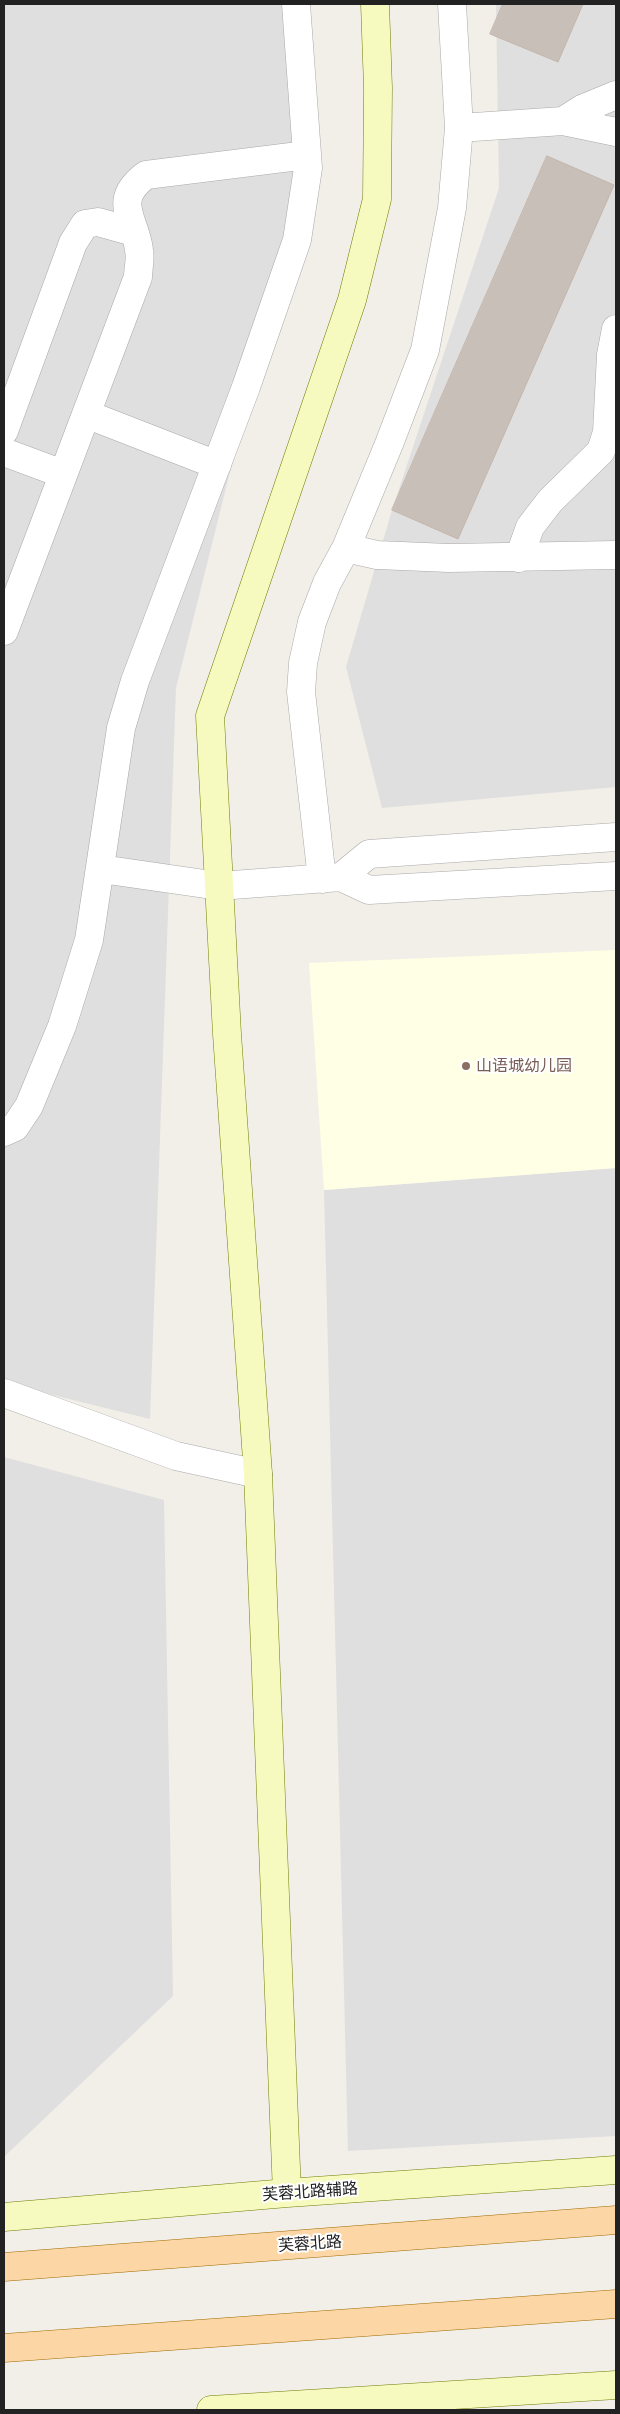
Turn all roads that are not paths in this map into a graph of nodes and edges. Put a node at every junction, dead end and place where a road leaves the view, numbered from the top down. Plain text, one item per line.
1 (296, 4) edge
2 (375, 4) edge
3 (452, 4) edge
4 (616, 95) edge
5 (563, 120) junction
6 (459, 128) junction
7 (616, 132) edge
8 (307, 155) junction
9 (134, 232) junction
10 (616, 329) edge
11 (86, 414) junction
12 (4, 431) edge
13 (4, 452) edge
14 (217, 465) junction
15 (63, 474) junction
16 (346, 548) junction
17 (616, 555) edge
18 (519, 558) junction
19 (4, 632) edge
20 (616, 837) edge
21 (101, 869) junction
22 (616, 876) edge
23 (331, 878) junction
24 (219, 886) junction
25 (4, 1132) edge
26 (4, 1393) edge
27 (258, 1474) junction
28 (616, 2170) edge
29 (287, 2193) junction
30 (4, 2217) edge
31 (616, 2220) edge
32 (4, 2267) edge
33 (616, 2304) edge
34 (4, 2348) edge
35 (616, 2385) edge
36 (211, 2410) edge

1 - 8 street
2 - 24 main road
3 - 6 street
4 - 5 street
5 - 6 street
5 - 7 street
6 - 16 street
8 - 9 street
8 - 14 street
9 - 11 street
9 - 12 street
10 - 18 street
11 - 14 street
11 - 15 street
13 - 15 street
14 - 21 street
15 - 19 street
16 - 18 street
16 - 23 street
17 - 18 street
20 - 23 street
21 - 24 street
21 - 25 street
22 - 23 street
23 - 24 street
24 - 27 main road
26 - 27 street
27 - 29 main road
28 - 29 main road, 芙蓉北路辅路
29 - 30 main road, 芙蓉北路辅路
31 - 32 main road, 芙蓉北路
33 - 34 main road
35 - 36 main road

